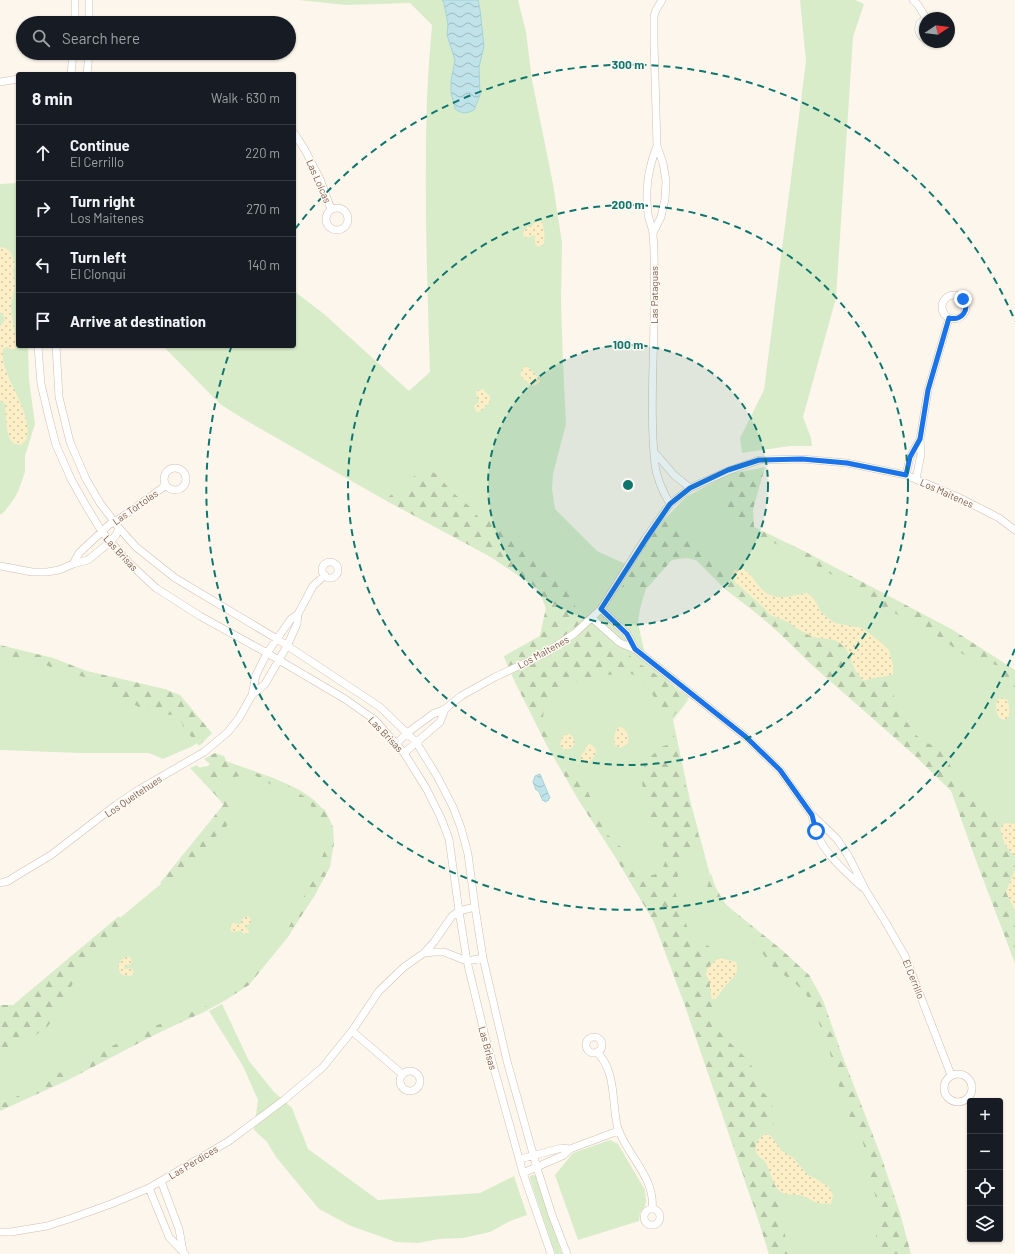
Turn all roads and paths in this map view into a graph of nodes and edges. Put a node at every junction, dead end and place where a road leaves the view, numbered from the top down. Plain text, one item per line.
1 (75, 0) edge
2 (89, 0) edge
3 (662, 0) edge
4 (913, 0) edge
5 (922, 12) edge
6 (75, 16) edge
7 (89, 16) edge
8 (72, 60) edge
9 (88, 60) edge
10 (71, 72) edge
11 (87, 72) edge
12 (16, 79) edge
13 (10, 80) junction
14 (0, 82) edge
15 (16, 82) edge
16 (296, 136) edge
17 (656, 146) junction
18 (331, 209) dead end
19 (653, 234) junction
20 (949, 318) dead end
21 (38, 348) edge
22 (56, 348) edge
23 (920, 439) junction
24 (655, 452) junction
25 (906, 475) junction
26 (916, 480) junction
27 (165, 486) dead end
28 (690, 488) junction
29 (670, 504) junction
30 (117, 525) junction
31 (1015, 530) edge
32 (102, 532) junction
33 (110, 542) junction
34 (73, 564) junction
35 (0, 566) edge
36 (325, 575) dead end
37 (601, 609) junction
38 (298, 614) junction
39 (592, 618) junction
40 (276, 639) junction
41 (287, 646) junction
42 (635, 649) junction
43 (268, 653) junction
44 (279, 660) junction
45 (252, 695) junction
46 (445, 709) junction
47 (407, 733) junction
48 (416, 742) junction
49 (397, 743) junction
50 (404, 753) junction
51 (812, 815) junction
52 (0, 883) edge
53 (865, 890) junction
54 (475, 908) junction
55 (459, 911) junction
56 (424, 953) junction
57 (483, 958) junction
58 (467, 961) junction
59 (352, 1031) junction
60 (597, 1052) dead end
61 (402, 1074) dead end
62 (951, 1075) junction
63 (618, 1131) junction
64 (570, 1149) junction
65 (533, 1155) junction
66 (520, 1160) junction
67 (536, 1168) junction
68 (524, 1172) junction
69 (160, 1181) junction
70 (149, 1188) junction
71 (652, 1209) dead end
72 (0, 1232) edge
73 (184, 1253) edge
74 (551, 1254) edge
75 (567, 1254) edge

1 - 6 street
2 - 7 street
3 - 17 street, Las Pataguas
4 - 5 street
8 - 10 street
9 - 11 street
12 - 13 street
13 - 14 street
13 - 15 street
16 - 18 street, Las Loicas
17 - 19 street, Las Pataguas
17 - 19 street, Las Pataguas
19 - 24 street, Las Pataguas
20 - 23 street
21 - 32 street, Las Brisas
22 - 30 street, Las Brisas
23 - 25 street
23 - 26 street
24 - 28 street
24 - 29 street, Las Pataguas
25 - 26 street, Los Maitenes
25 - 28 street, Los Maitenes
26 - 31 street, Los Maitenes
27 - 30 street, Las Tórtolas
28 - 29 street, Los Maitenes
29 - 37 street, Los Maitenes
30 - 32 street, Las Tórtolas
30 - 33 street, Las Tórtolas
30 - 40 street, Las Brisas
32 - 33 street, Las Brisas
32 - 34 street, Las Tórtolas
33 - 34 street, Las Tórtolas
33 - 43 street, Las Brisas
34 - 35 street, Las Tórtolas
36 - 38 street, Los Queltehues
37 - 39 street, Los Maitenes
37 - 42 street, El Cerrillo
38 - 40 street, Los Queltehues
38 - 41 street, Los Queltehues
39 - 42 street, El Cerrillo
39 - 46 street, Los Maitenes
40 - 41 street, Las Brisas
40 - 43 street, Los Queltehues
41 - 44 street, Los Queltehues
41 - 47 street, Las Brisas
42 - 51 street, El Cerrillo
43 - 44 street, Las Brisas
43 - 45 street, Los Queltehues
44 - 45 street, Los Queltehues
44 - 49 street, Las Brisas
45 - 52 street, Los Queltehues
46 - 47 street, Los Maitenes
46 - 48 street, Los Maitenes
47 - 48 street, Las Brisas
47 - 49 street, Los Maitenes
48 - 50 street, Los Maitenes
48 - 54 street, Las Brisas
49 - 50 street, Las Brisas
50 - 55 street, Las Brisas
51 - 53 street, El Cerrillo
51 - 53 street, El Cerrillo
53 - 62 street, El Cerrillo
54 - 55 street
54 - 57 street, Las Brisas
55 - 56 street, Las Perdices
55 - 58 street, Las Brisas
56 - 58 street
56 - 59 street, Las Perdices
57 - 58 street
57 - 65 street, Las Brisas
58 - 66 street, Las Brisas
59 - 61 street
59 - 69 street, Las Perdices
60 - 63 street
62 - 62 street
63 - 64 street
63 - 71 street
64 - 65 street
64 - 67 street
65 - 66 street
65 - 67 street, Las Brisas
66 - 68 street, Las Brisas
67 - 68 street
67 - 75 street, Las Brisas
68 - 74 street, Las Brisas
69 - 70 street, Las Perdices
69 - 73 street
70 - 72 street, Las Perdices
70 - 73 street

